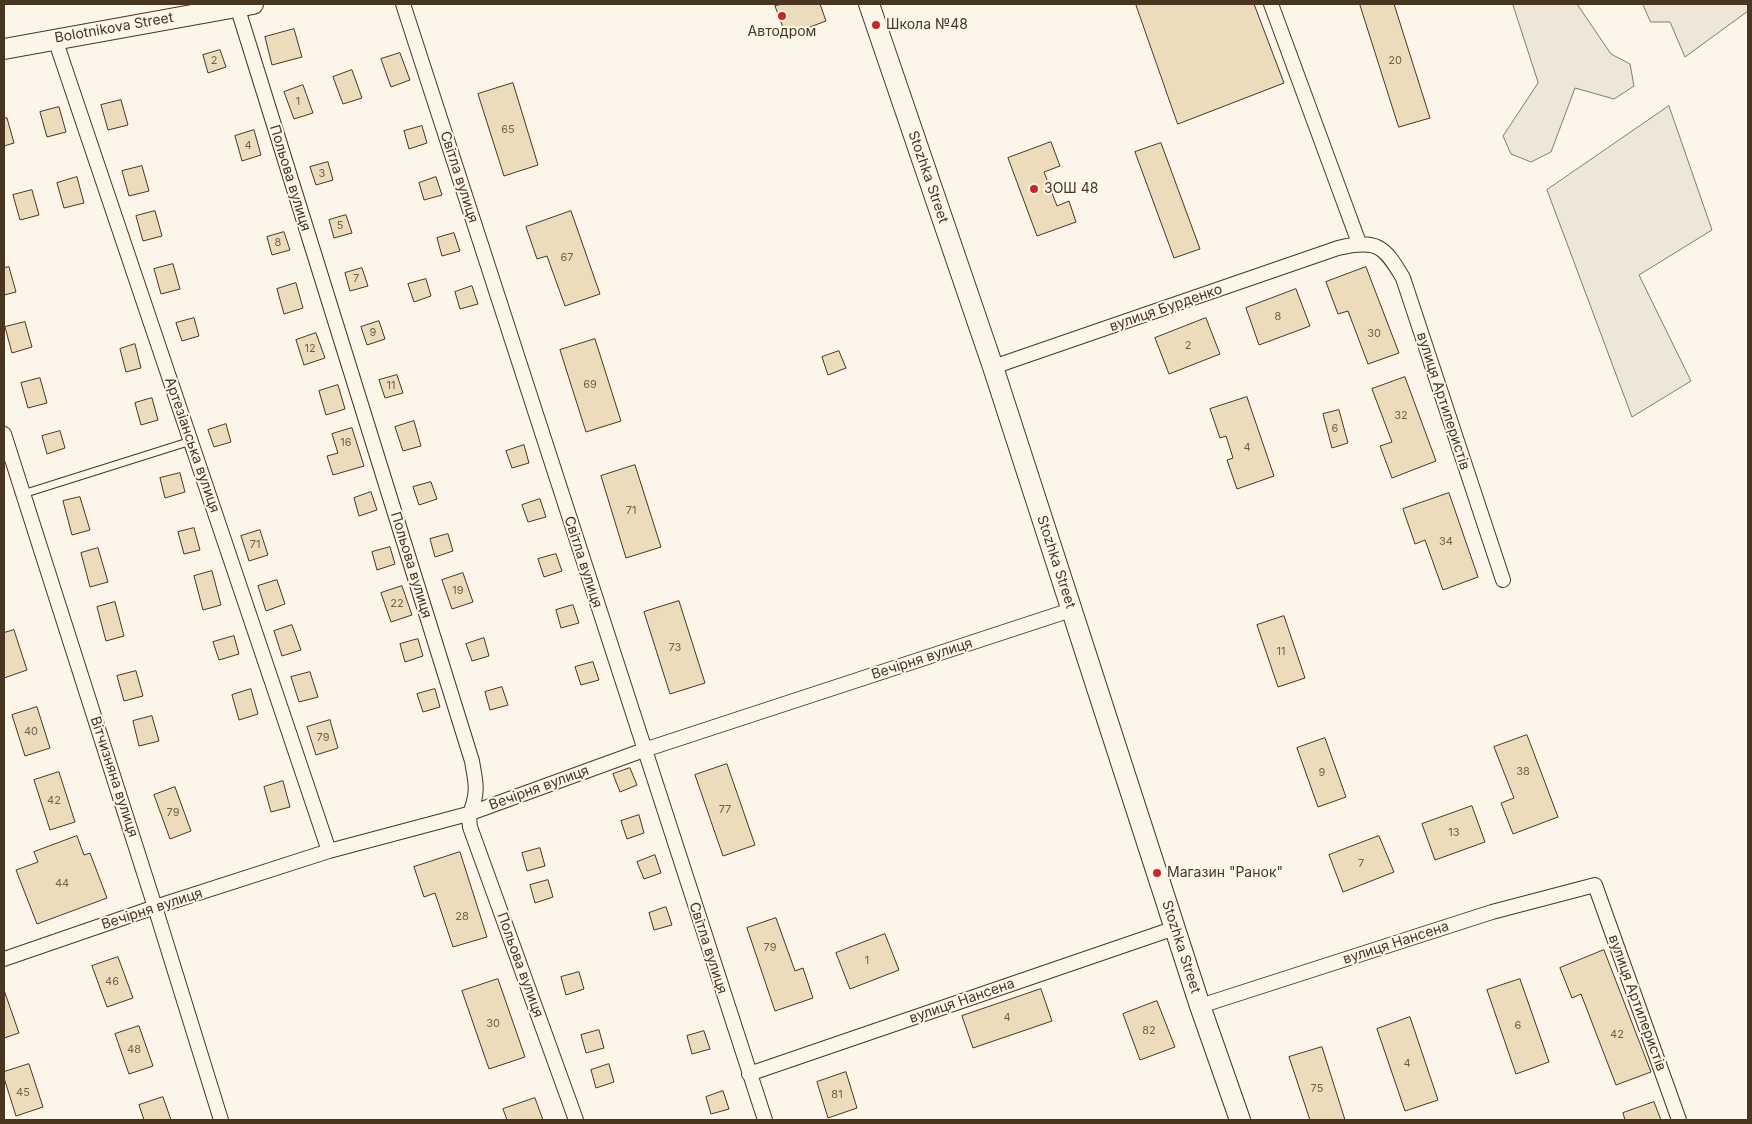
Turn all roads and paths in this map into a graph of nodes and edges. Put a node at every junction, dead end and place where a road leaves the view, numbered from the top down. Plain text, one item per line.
1 (403, 4) edge
2 (869, 4) edge
3 (1271, 4) edge
4 (245, 5) edge
5 (55, 39) junction
6 (4, 49) edge
7 (1359, 243) junction
8 (993, 367) junction
9 (4, 434) edge
10 (191, 441) junction
11 (23, 494) junction
12 (1503, 580) dead end
13 (1071, 610) junction
14 (644, 750) junction
15 (468, 814) junction
16 (329, 852) junction
17 (1594, 885) joint
18 (155, 907) junction
19 (1174, 928) junction
20 (4, 959) edge
21 (1200, 1006) junction
22 (749, 1074) junction
23 (221, 1120) edge
24 (576, 1120) edge
25 (765, 1120) edge
26 (1240, 1120) edge
27 (1679, 1120) edge

1 - 14 street, Світла вулиця
2 - 8 street, Stozhka Street
3 - 7 street
4 - 5 street, Bolotnikova Street
4 - 15 street, Польова вулиця
5 - 6 street, Bolotnikova Street
5 - 10 street, Артезіанська вулиця
7 - 8 street, вулиця Бурденко
7 - 12 street, вулиця Артилеристів
8 - 13 street, Stozhka Street
9 - 11 street, Вітчизняна вулиця
10 - 11 lane
10 - 16 street, Артезіанська вулиця
11 - 18 street, Вітчизняна вулиця
13 - 14 street, Вечірня вулиця
13 - 19 street, Stozhka Street
14 - 15 street, Вечірня вулиця
14 - 22 street, Світла вулиця
15 - 16 street, Вечірня вулиця
15 - 24 street, Польова вулиця
16 - 18 street, Вечірня вулиця
17 - 21 street, вулиця Нансена
17 - 27 street, вулиця Артилеристів
18 - 20 street, Вечірня вулиця
18 - 23 street, Вітчизняна вулиця
19 - 21 street, Stozhka Street
19 - 22 street, вулиця Нансена
21 - 26 street, Stozhka Street
22 - 25 street, Світла вулиця

